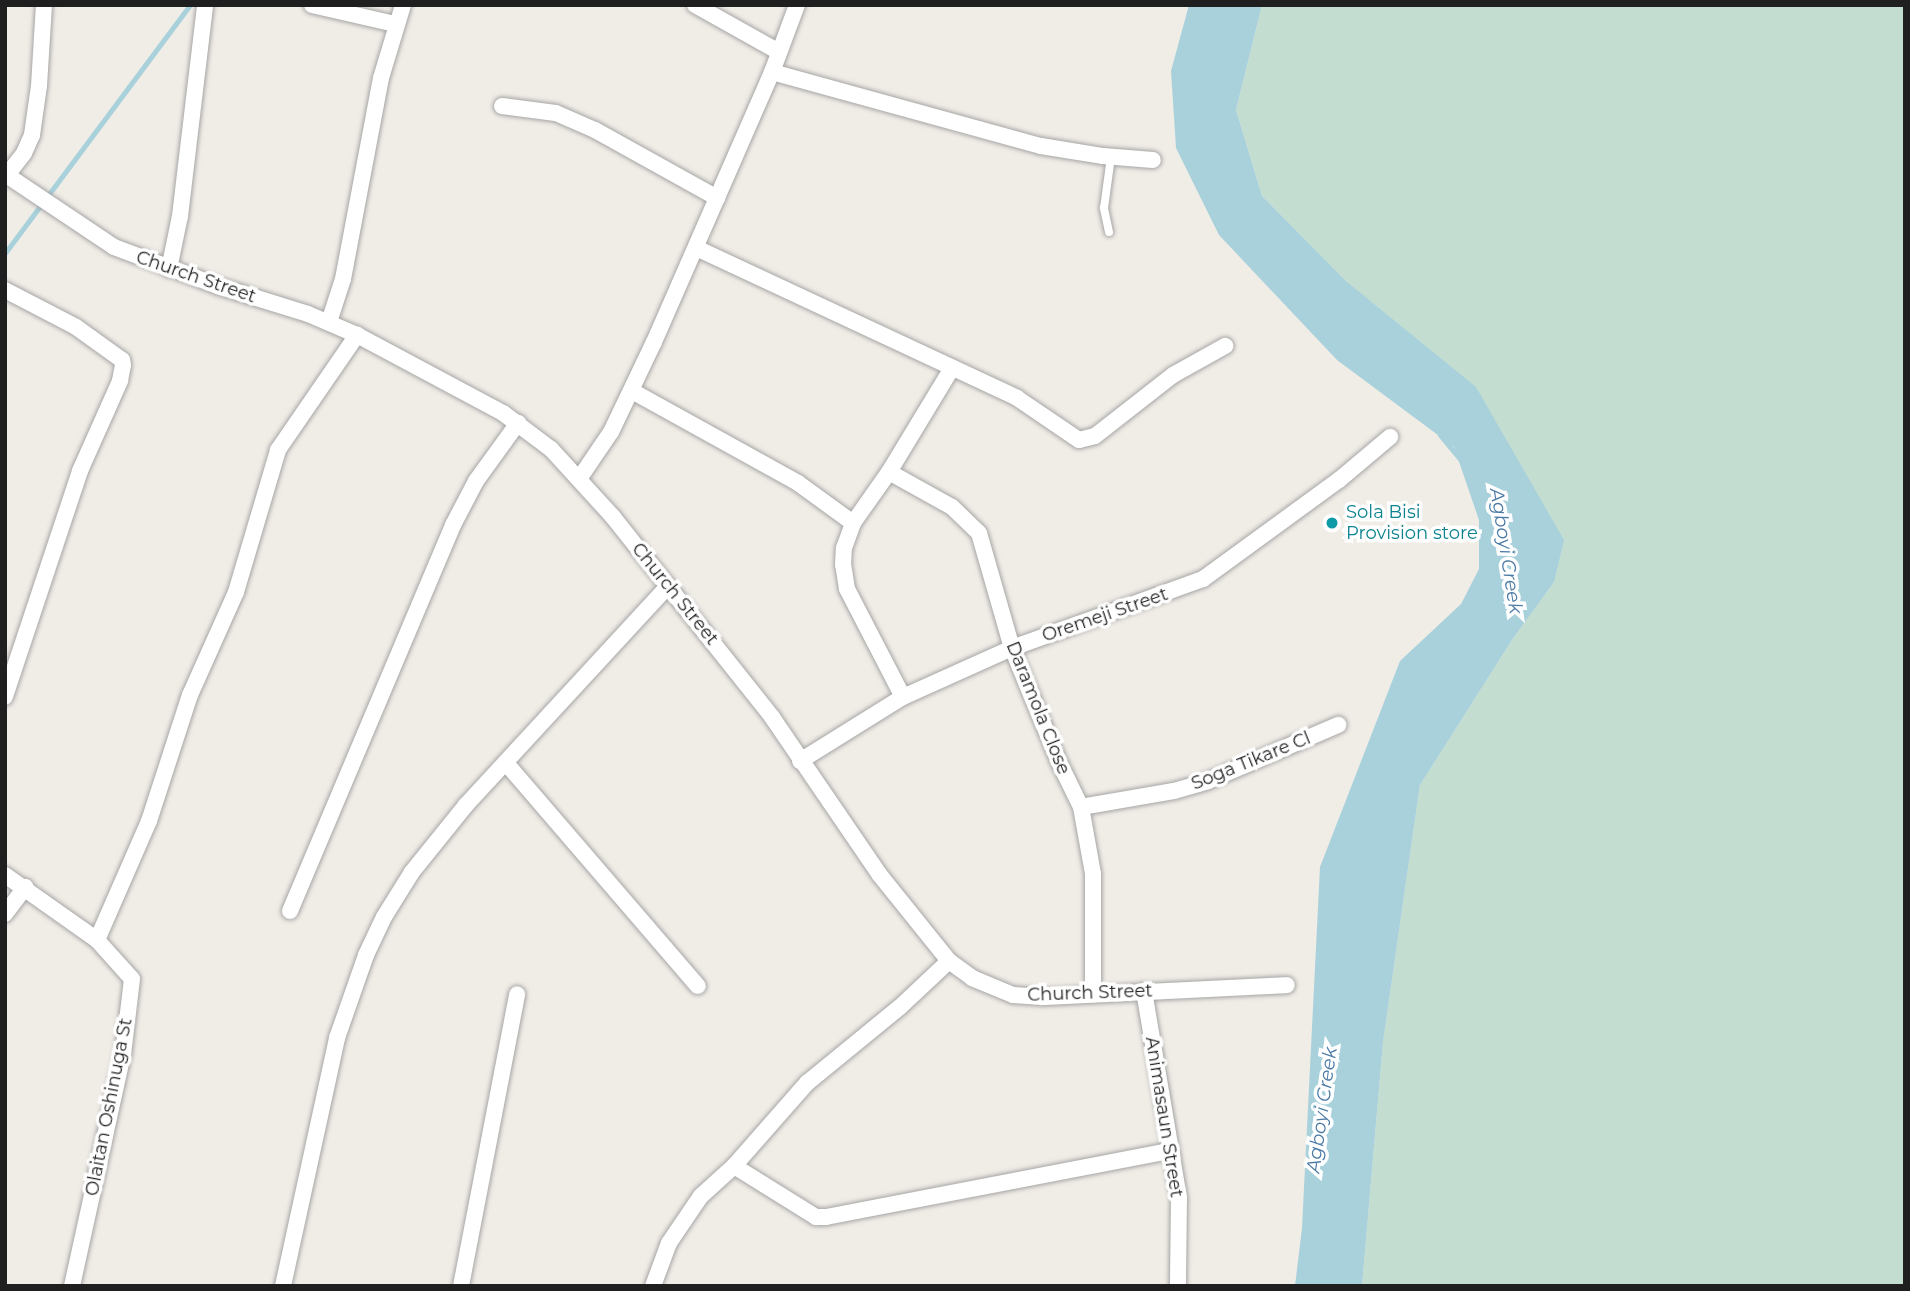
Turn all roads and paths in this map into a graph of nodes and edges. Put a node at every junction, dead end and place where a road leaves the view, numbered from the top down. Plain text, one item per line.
1 (44, 5) edge
2 (205, 5) edge
3 (312, 5) edge
4 (403, 5) edge
5 (695, 5) edge
6 (797, 5) edge
7 (395, 24) junction
8 (779, 52) junction
9 (772, 72) junction
10 (502, 106) dead end
11 (1111, 157) junction
12 (1153, 160) dead end
13 (6, 175) edge
14 (717, 198) junction
15 (1109, 232) dead end
16 (696, 248) junction
17 (169, 268) junction
18 (5, 290) edge
19 (329, 322) junction
20 (357, 335) junction
21 (1225, 346) dead end
22 (952, 368) junction
23 (632, 391) junction
24 (518, 423) junction
25 (1390, 437) dead end
26 (889, 472) junction
27 (579, 479) junction
28 (853, 523) junction
29 (668, 586) junction
30 (1012, 648) junction
31 (5, 697) edge
32 (904, 697) junction
33 (1338, 725) dead end
34 (800, 761) junction
35 (506, 763) junction
36 (1081, 807) junction
37 (5, 875) edge
38 (24, 887) junction
39 (290, 911) dead end
40 (5, 914) edge
41 (97, 940) junction
42 (949, 961) junction
43 (1287, 985) dead end
44 (698, 986) dead end
45 (1144, 991) junction
46 (1093, 993) junction
47 (517, 994) dead end
48 (1170, 1151) junction
49 (734, 1166) junction
50 (72, 1286) edge
51 (283, 1286) edge
52 (461, 1286) edge
53 (653, 1286) edge
54 (1178, 1286) edge

1 - 13 street
2 - 17 street
3 - 7 street
4 - 7 street
5 - 8 street
6 - 8 street
7 - 19 street
8 - 9 street
9 - 11 street
9 - 14 street
10 - 14 street
11 - 12 street
11 - 15 lane
13 - 17 street, Church Street
14 - 16 street
16 - 22 street
16 - 23 street
17 - 19 street, Church Street
18 - 31 street
19 - 20 street, Church Street
20 - 24 street, Church Street
20 - 41 street
21 - 22 street
22 - 26 street
23 - 27 street
23 - 28 street
24 - 27 street, Church Street
24 - 39 street
25 - 30 street, Oremeji Street
26 - 28 street
26 - 30 street, Daramola Close
27 - 29 street, Church Street
28 - 32 street
29 - 34 street, Church Street
29 - 35 street
30 - 32 street, Oremeji Street
30 - 36 street, Daramola Close
32 - 34 street, Oremeji Street
33 - 36 street, Soga Tikare Cl
34 - 42 street, Church Street
35 - 44 street
35 - 51 street
36 - 46 street, Daramola Close
37 - 38 street, Olaitan Oshinuga St
38 - 40 street
38 - 41 street, Olaitan Oshinuga St
41 - 50 street, Olaitan Oshinuga St
42 - 46 street, Church Street
42 - 49 street
43 - 45 street, Church Street
45 - 46 street, Church Street
45 - 48 street, Animasaun Street
47 - 52 street
48 - 49 street
48 - 54 street, Animasaun Street
49 - 53 street

